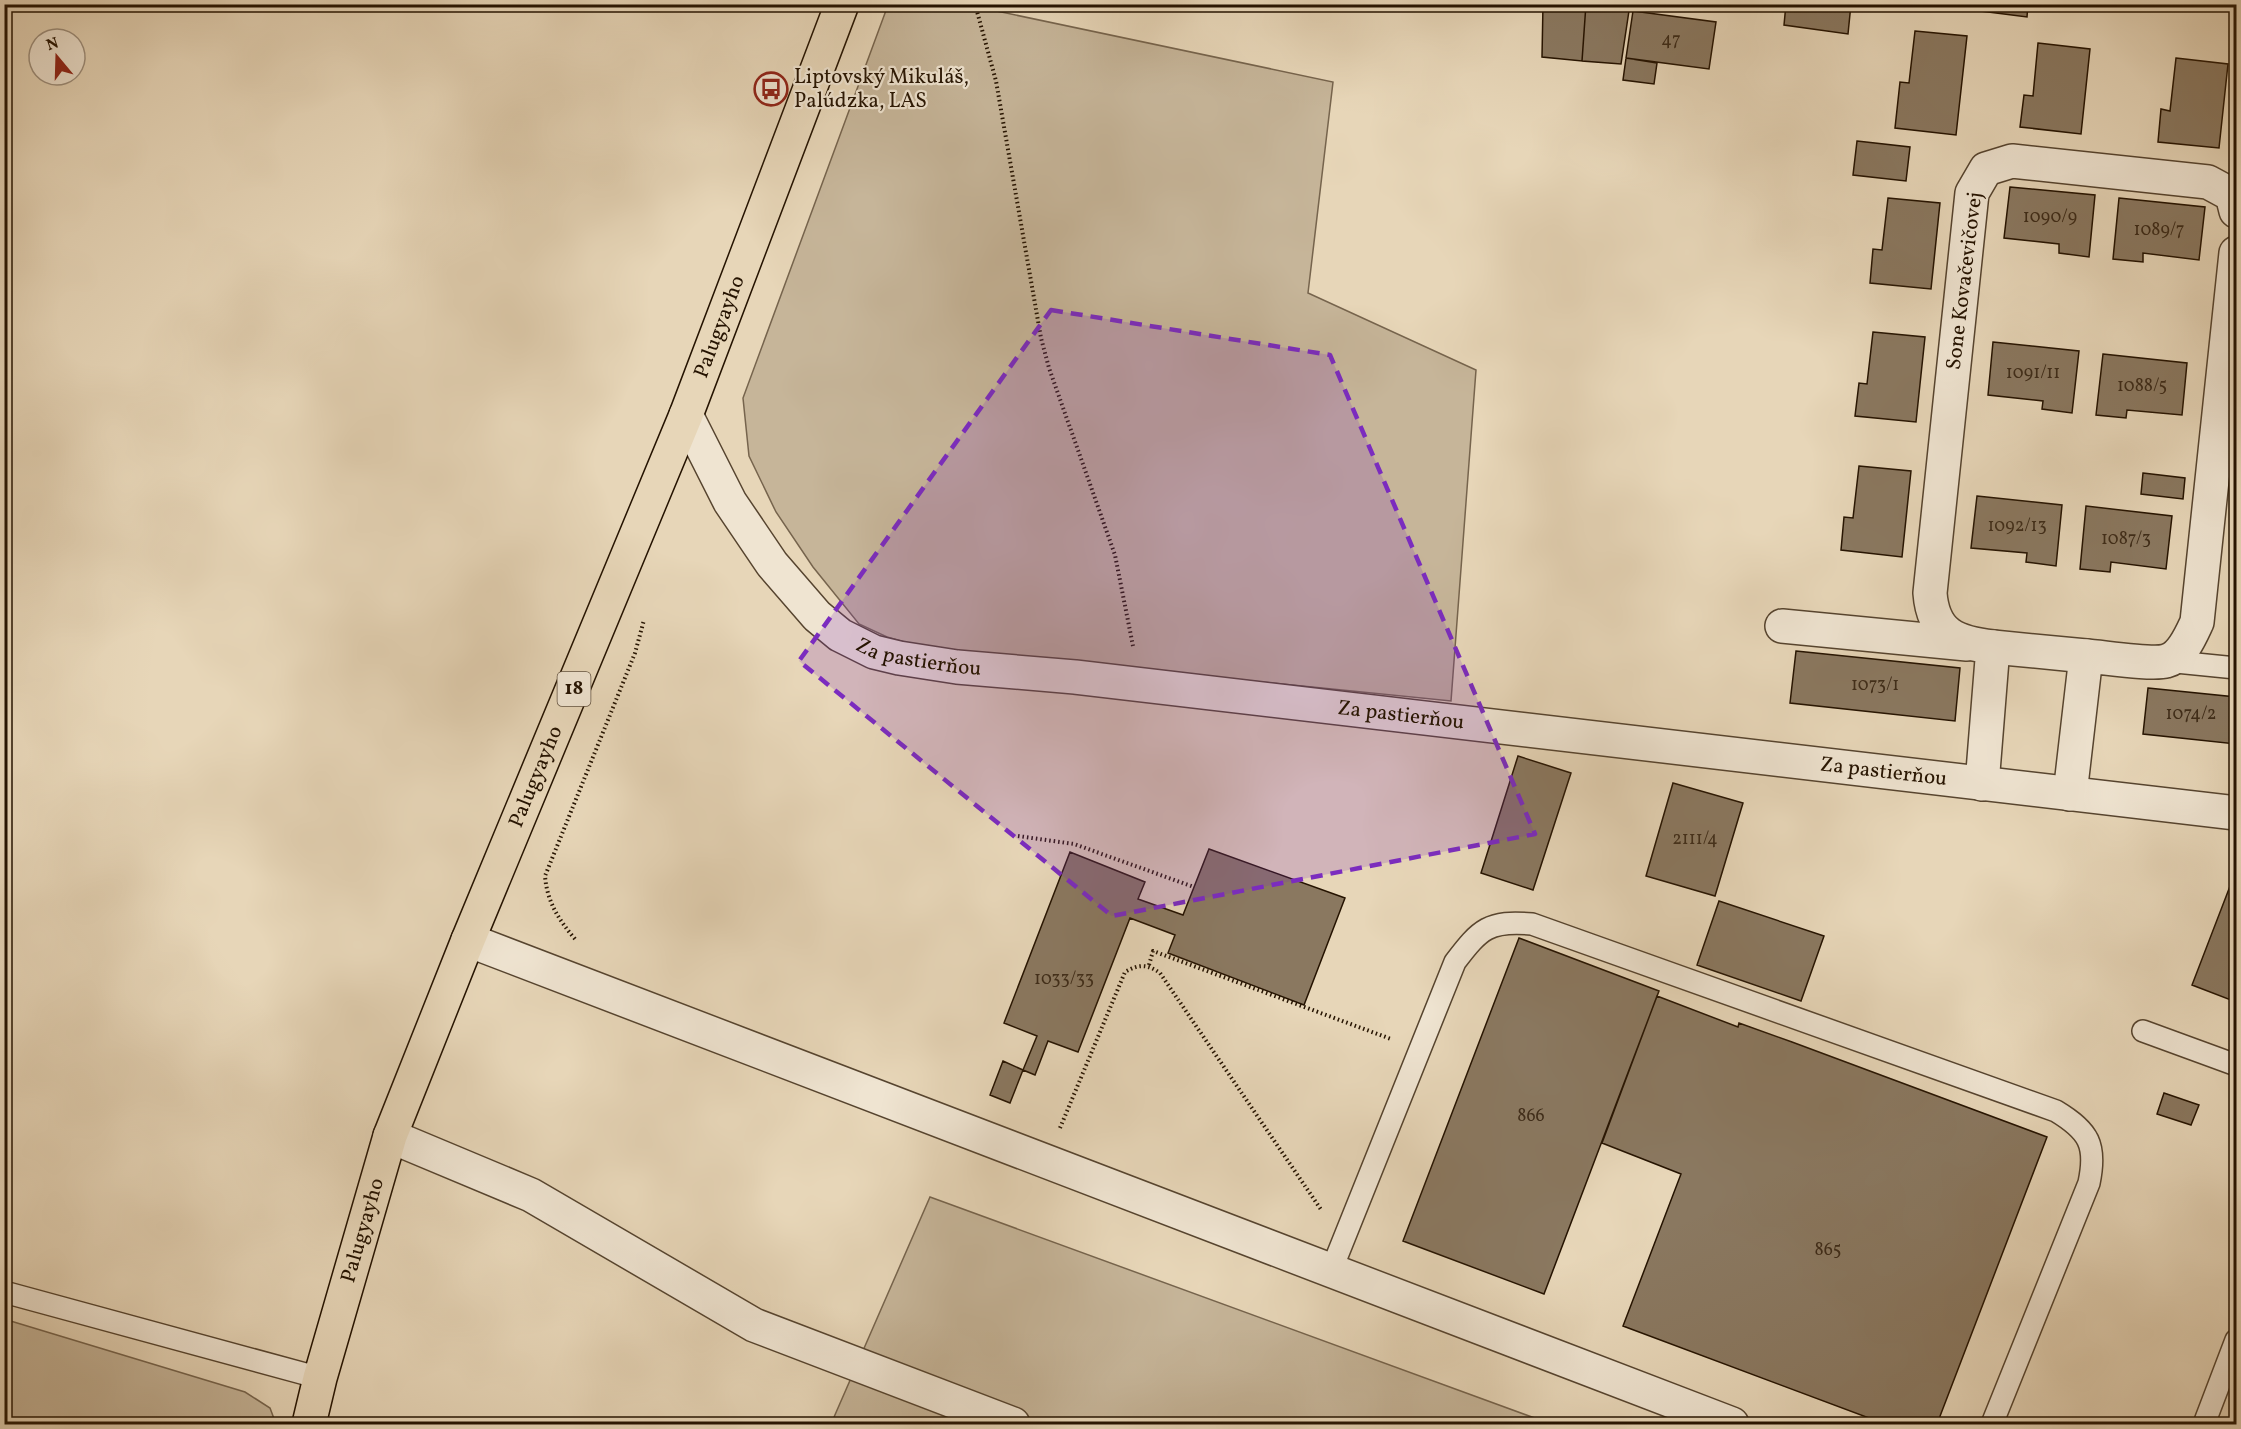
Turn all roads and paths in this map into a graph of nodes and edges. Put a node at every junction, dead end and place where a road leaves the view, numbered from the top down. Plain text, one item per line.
1 (842, 4) edge
2 (975, 4) edge
3 (2236, 211) edge
4 (2236, 253) edge
5 (686, 415) junction
6 (645, 619) dead end
7 (1782, 626) dead end
8 (1981, 645) junction
9 (2086, 656) junction
10 (2166, 662) junction
11 (2236, 668) edge
12 (1141, 685) junction
13 (1982, 784) junction
14 (2070, 794) junction
15 (2236, 813) edge
16 (1018, 836) dead end
17 (1194, 887) dead end
18 (468, 940) junction
19 (581, 947) dead end
20 (1149, 965) junction
21 (2143, 1032) dead end
22 (1420, 1049) junction
23 (2236, 1065) edge
24 (390, 1136) junction
25 (1046, 1162) junction
26 (1337, 1257) junction
27 (4, 1292) edge
28 (2236, 1340) edge
29 (320, 1378) junction
30 (309, 1425) edge
31 (1013, 1425) edge
32 (1732, 1425) edge
33 (1992, 1425) edge
34 (2204, 1425) edge

1 - 5 main road, Palugyayho / 18
2 - 12 path
3 - 8 street, Sone Kovačevičovej
4 - 10 street
5 - 12 street, Za pastierňou
5 - 18 main road, Palugyayho / 18
6 - 19 path
7 - 8 street, Sone Kovačevičovej
8 - 9 street, Sone Kovačevičovej
8 - 13 street
9 - 10 street, Sone Kovačevičovej
9 - 14 street
10 - 11 lane
12 - 13 street, Za pastierňou
13 - 14 street, Za pastierňou
14 - 15 street, Za pastierňou
16 - 17 path
18 - 24 main road, Palugyayho / 18
18 - 25 street
20 - 22 path
20 - 25 path
20 - 26 path
21 - 23 lane
22 - 26 lane
22 - 33 lane
24 - 29 main road, Palugyayho / 18
24 - 31 street
25 - 26 street
26 - 32 street
27 - 29 lane
28 - 34 lane
29 - 30 main road, Palugyayho / 18

